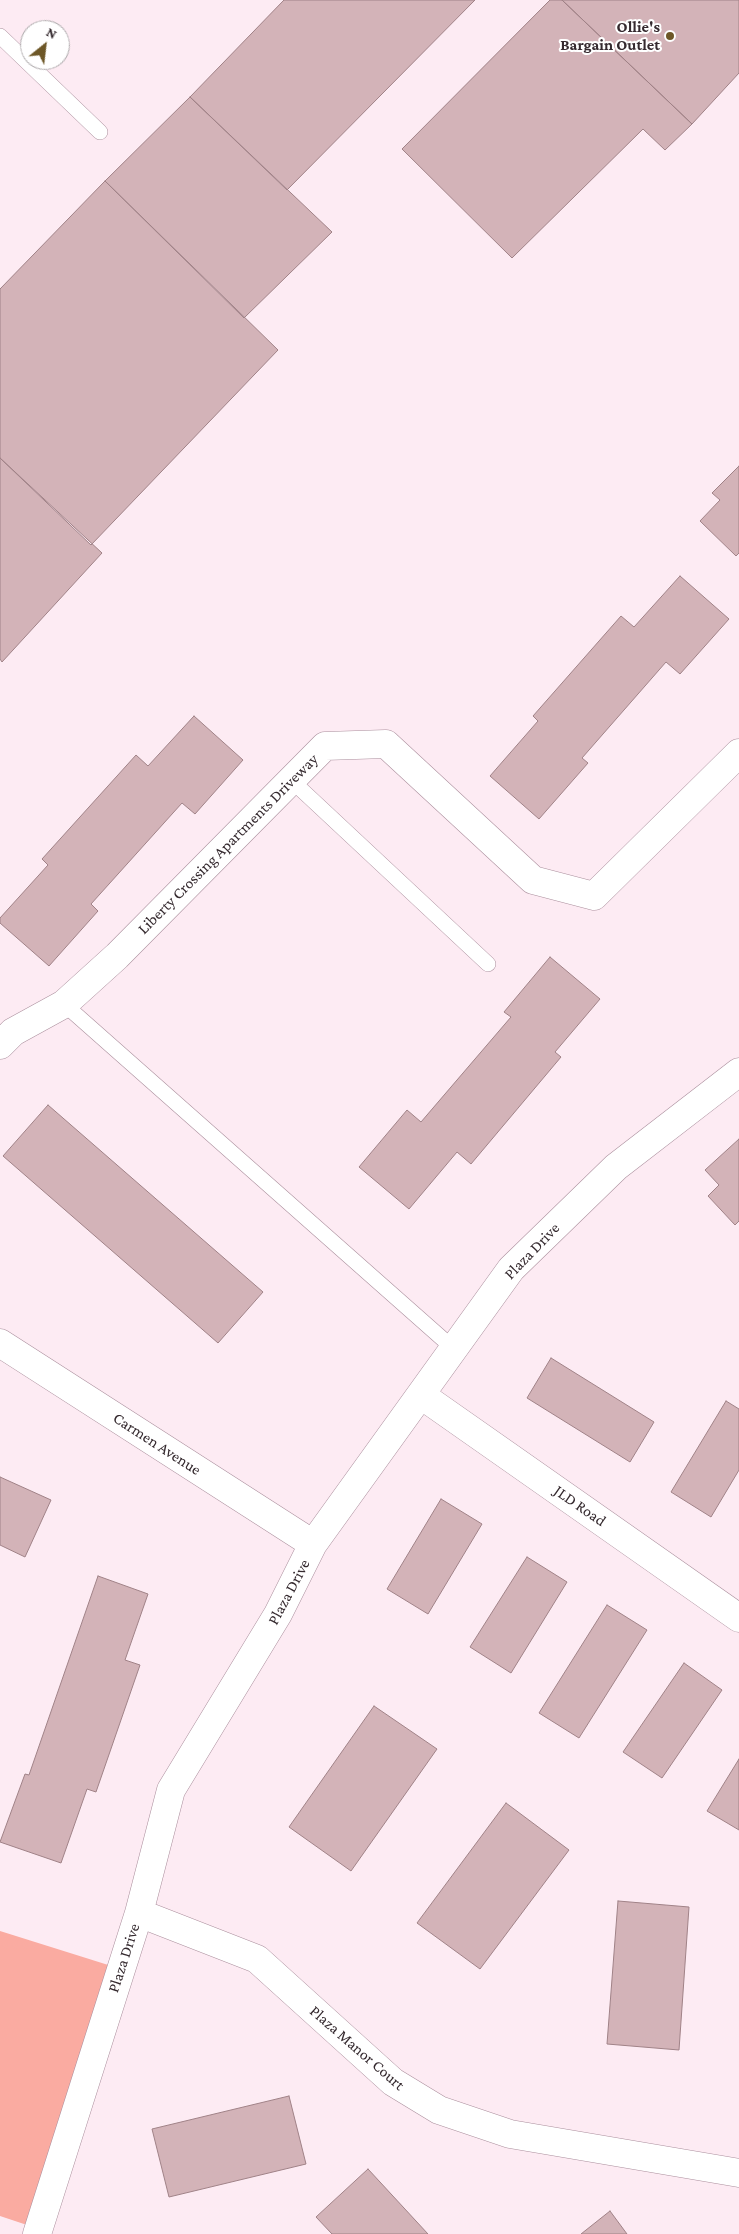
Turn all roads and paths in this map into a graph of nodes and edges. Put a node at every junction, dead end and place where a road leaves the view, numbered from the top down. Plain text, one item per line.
1 (0, 36) edge
2 (100, 132) dead end
3 (739, 753) edge
4 (290, 779) junction
5 (488, 964) dead end
6 (64, 1004) junction
7 (0, 1045) edge
8 (739, 1072) edge
9 (0, 1343) edge
10 (454, 1349) junction
11 (421, 1395) junction
12 (313, 1544) junction
13 (739, 1618) edge
14 (139, 1913) junction
15 (739, 2173) edge
16 (37, 2234) edge

1 - 2 lane
3 - 4 street, Liberty Crossing Apartments Driveway
4 - 5 lane
4 - 6 street, Liberty Crossing Apartments Driveway
6 - 7 street, Liberty Crossing Apartments Driveway
6 - 10 lane
8 - 10 street, Plaza Drive
9 - 12 street, Carmen Avenue
10 - 11 street, Plaza Drive
11 - 12 street, Plaza Drive
11 - 13 street, JLD Road
12 - 14 street, Plaza Drive
14 - 15 street, Plaza Manor Court
14 - 16 street, Plaza Drive

